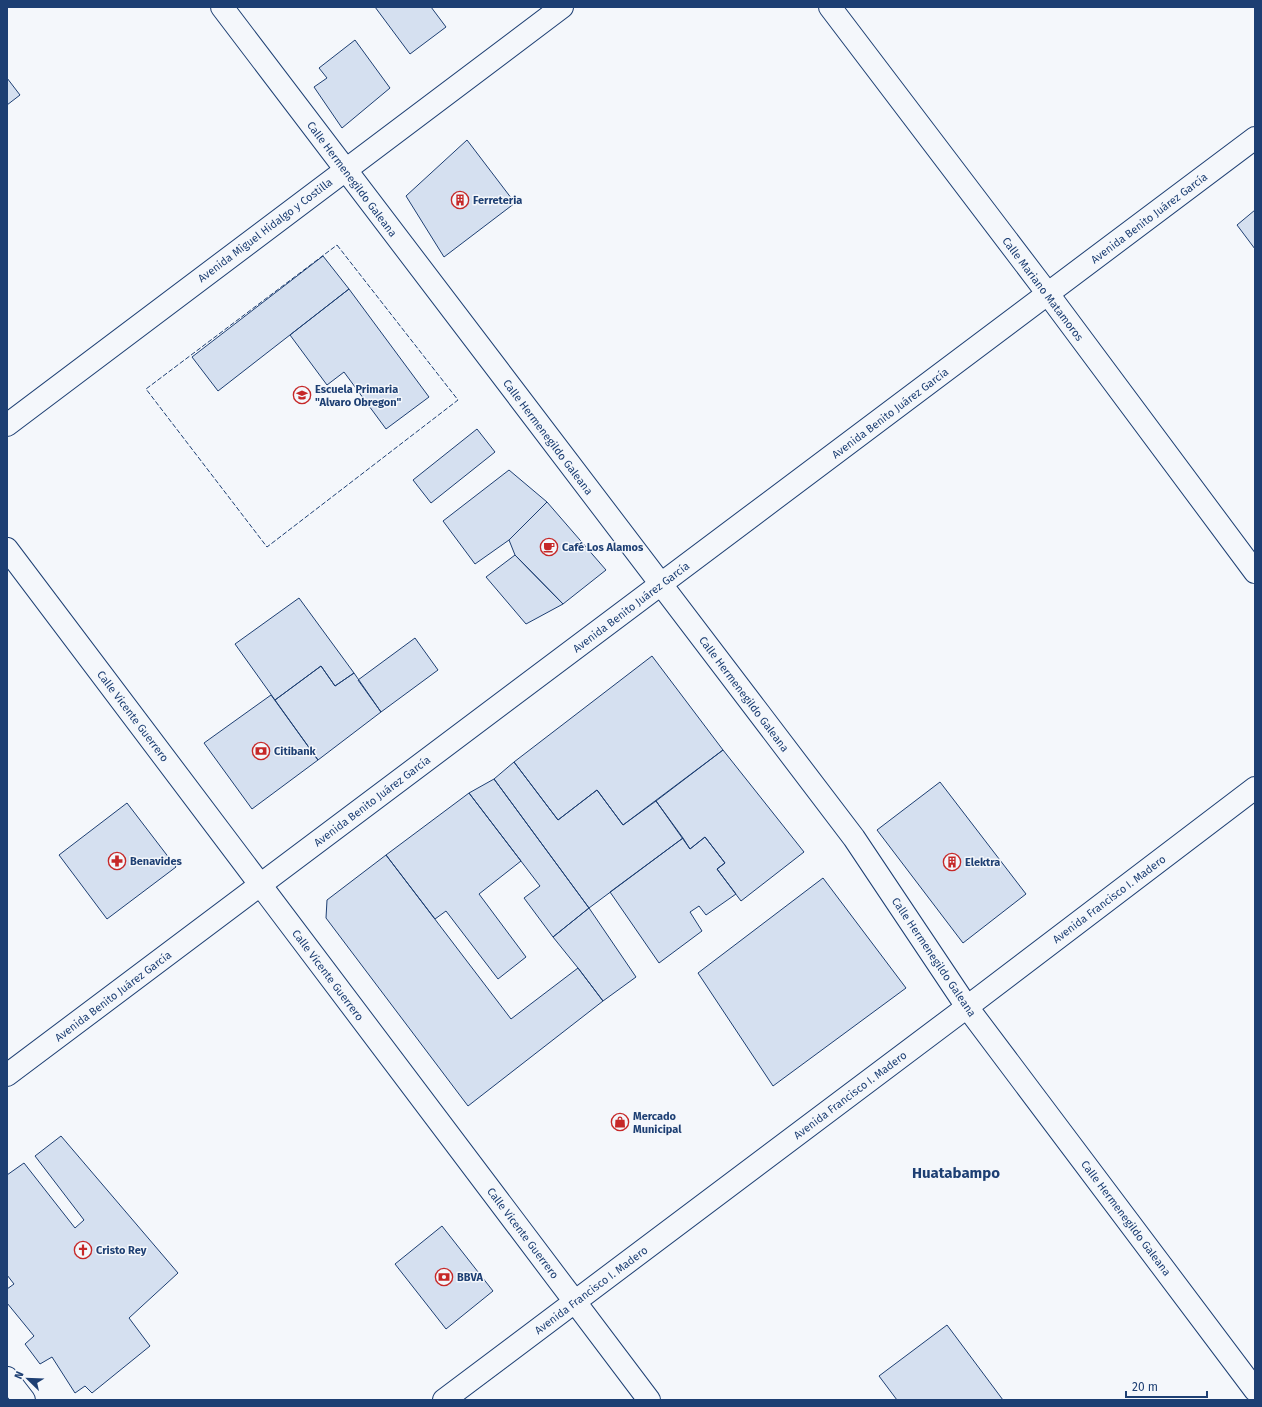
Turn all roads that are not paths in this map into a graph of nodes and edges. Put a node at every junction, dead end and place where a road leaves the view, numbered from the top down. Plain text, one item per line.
1 (222, 7) edge
2 (562, 7) edge
3 (830, 7) edge
4 (1255, 138) edge
5 (345, 170) junction
6 (1048, 294) junction
7 (7, 425) edge
8 (7, 549) edge
9 (1255, 572) edge
10 (661, 585) junction
11 (1255, 788) edge
12 (261, 885) junction
13 (967, 1007) junction
14 (7, 1075) edge
15 (575, 1302) junction
16 (7, 1378) edge
17 (1255, 1390) edge
18 (24, 1400) edge
19 (444, 1400) edge
20 (649, 1400) edge

1 - 5 street, Calle Hermenegildo Galeana
2 - 5 street, Avenida Miguel Hidalgo y Costilla
3 - 6 street, Calle Mariano Matamoros
4 - 6 street, Avenida Benito Juárez García
5 - 7 street, Avenida Miguel Hidalgo y Costilla
5 - 10 street, Calle Hermenegildo Galeana
6 - 9 street, Calle Mariano Matamoros
6 - 10 street, Avenida Benito Juárez García
8 - 12 street, Calle Vicente Guerrero
10 - 12 street, Avenida Benito Juárez García
10 - 13 street, Calle Hermenegildo Galeana
11 - 13 street, Avenida Francisco I. Madero
12 - 14 street, Avenida Benito Juárez García
12 - 15 street, Calle Vicente Guerrero
13 - 15 street, Avenida Francisco I. Madero
13 - 17 street, Calle Hermenegildo Galeana
15 - 19 street, Avenida Francisco I. Madero
15 - 20 street, Calle Vicente Guerrero
16 - 18 street

